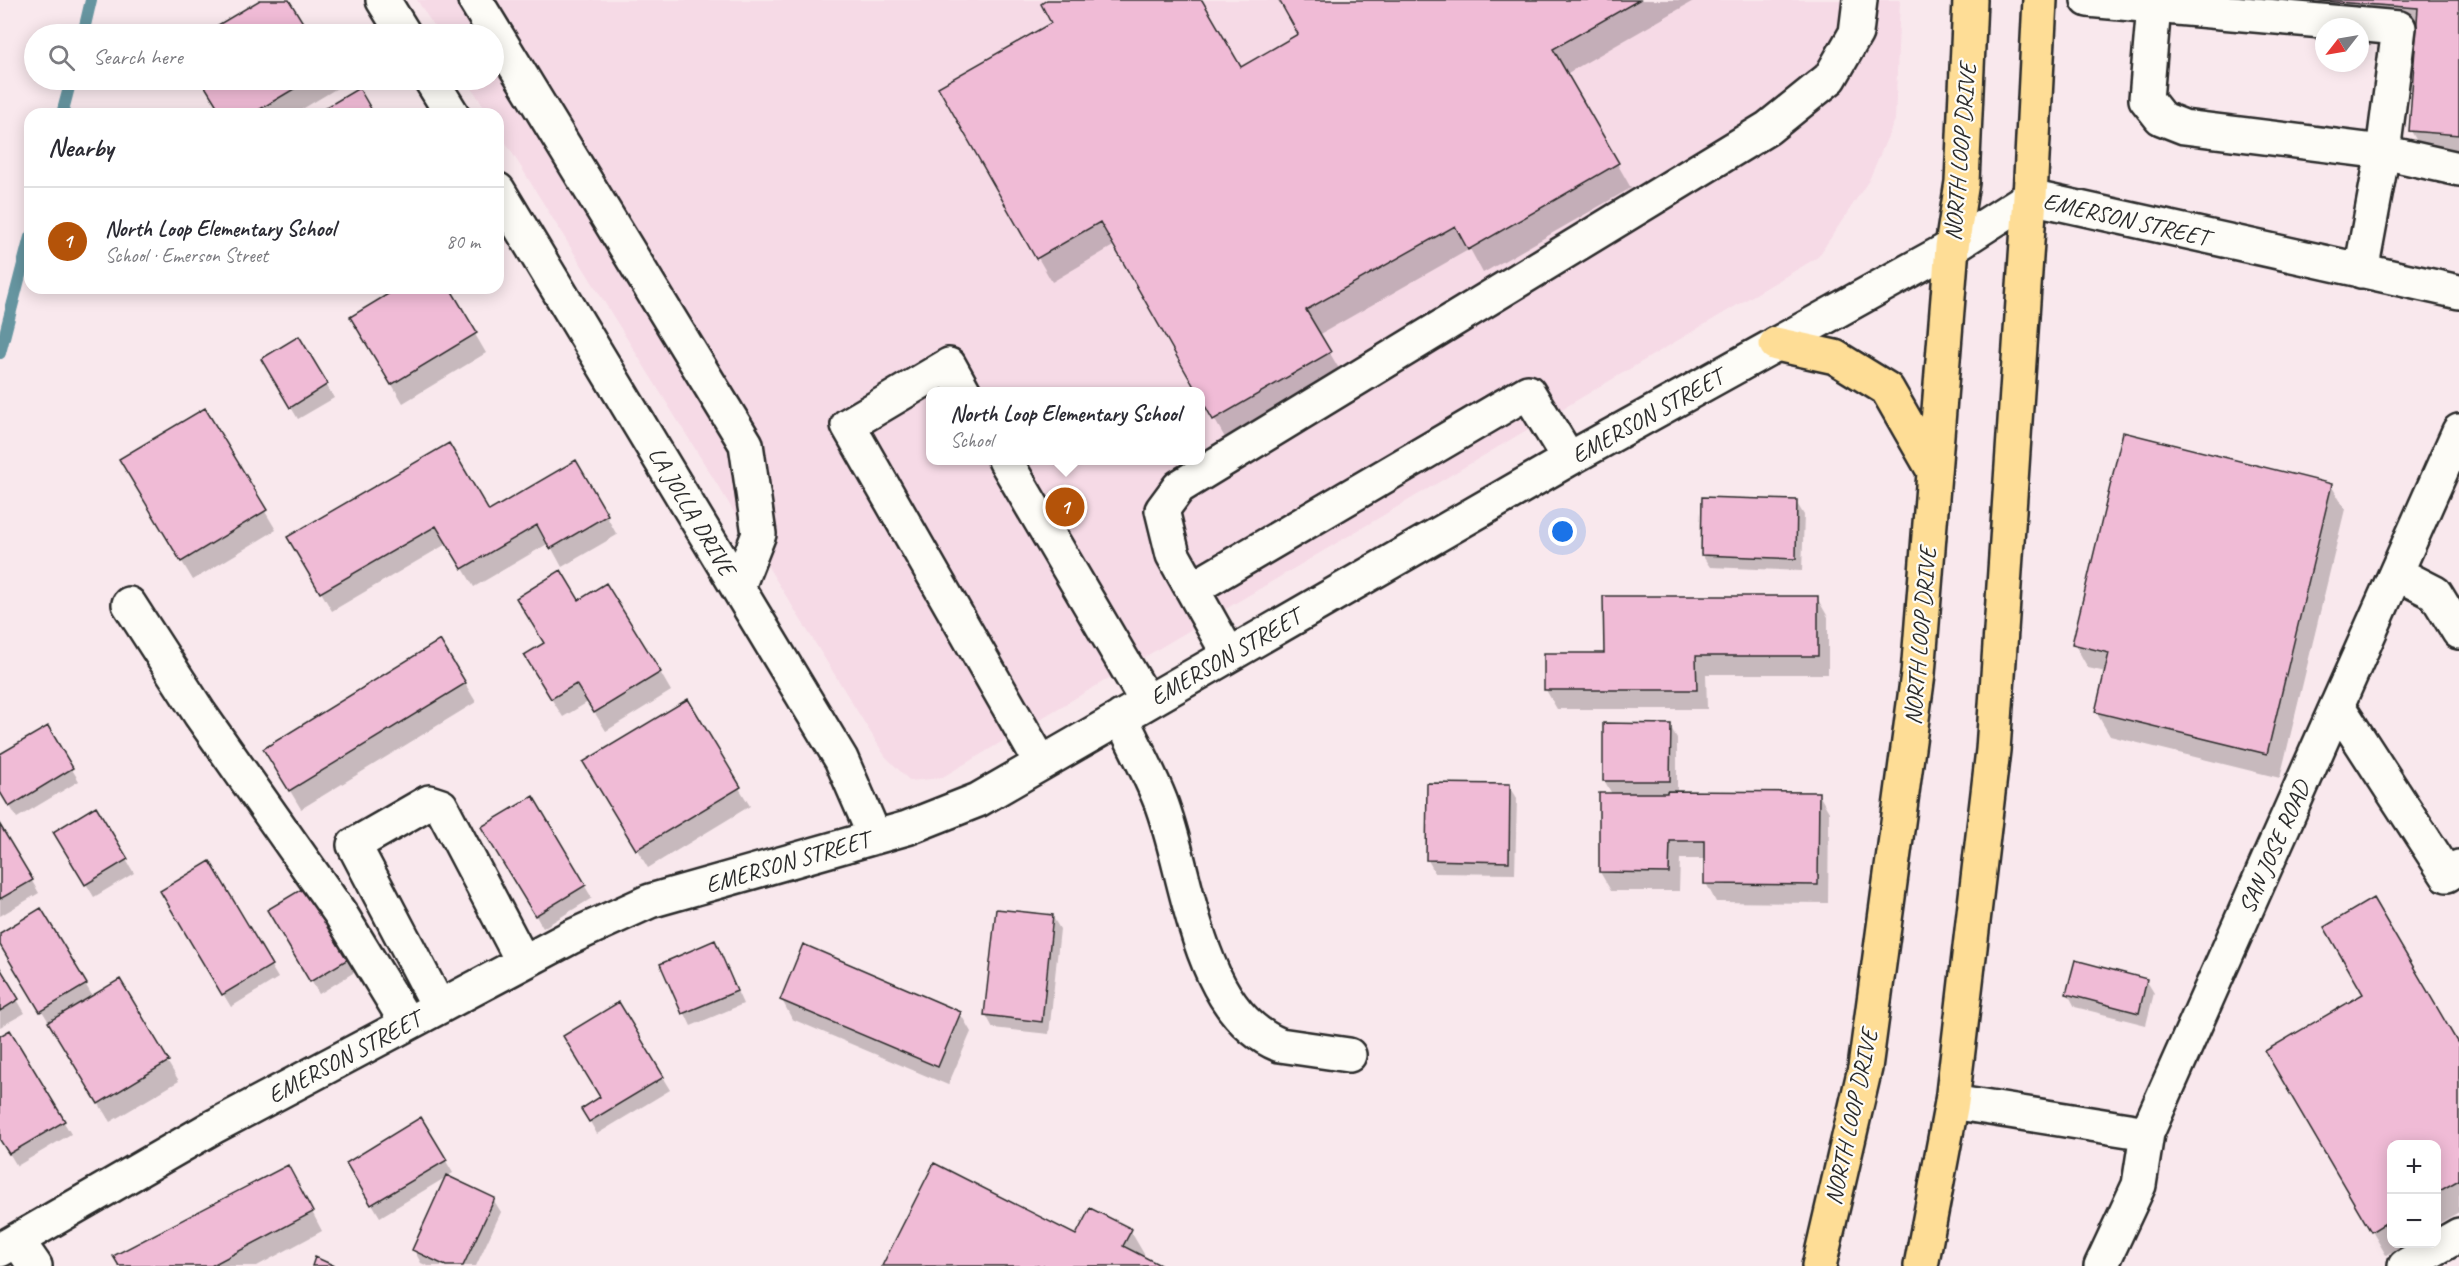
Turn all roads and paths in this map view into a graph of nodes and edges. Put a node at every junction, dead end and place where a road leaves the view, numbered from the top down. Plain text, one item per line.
1 (383, 0) edge
2 (475, 0) edge
3 (1860, 0) edge
4 (1970, 0) edge
5 (2040, 0) edge
6 (2088, 0) edge
7 (2154, 6) junction
8 (398, 24) edge
9 (490, 24) edge
10 (504, 48) edge
11 (437, 90) edge
12 (448, 108) edge
13 (2383, 152) junction
14 (2459, 169) edge
15 (2030, 197) junction
16 (504, 200) edge
17 (1952, 247) junction
18 (2361, 271) junction
19 (2459, 292) edge
20 (1776, 344) junction
21 (961, 387) edge
22 (2459, 431) edge
23 (1569, 459) junction
24 (1008, 465) edge
25 (1934, 471) junction
26 (2396, 573) junction
27 (738, 587) junction
28 (1191, 589) junction
29 (129, 604) dead end
30 (2459, 632) edge
31 (1229, 655) junction
32 (2337, 705) junction
33 (1134, 710) junction
34 (1041, 763) junction
35 (875, 837) junction
36 (2459, 867) edge
37 (524, 962) junction
38 (439, 1007) junction
39 (407, 1023) junction
40 (1349, 1054) dead end
41 (1952, 1102) junction
42 (2147, 1133) junction
43 (2459, 1235) edge
44 (17, 1252) edge
45 (1818, 1266) edge
46 (1920, 1266) edge
47 (2101, 1266) edge
48 (2404, 1266) edge

1 - 8 street
2 - 9 street
3 - 28 street
4 - 17 main road, NORTH LOOP DRIVE
5 - 15 main road
6 - 7 street
7 - 13 street
7 - 13 street
10 - 27 street
11 - 12 street
13 - 14 street
13 - 18 street
15 - 17 street, EMERSON STREET
15 - 18 street, EMERSON STREET
15 - 41 main road
16 - 27 street, LA JOLLA DRIVE
17 - 20 street, EMERSON STREET
17 - 25 main road, NORTH LOOP DRIVE
18 - 19 street, EMERSON STREET
20 - 23 street, EMERSON STREET
20 - 25 main road
21 - 34 street
22 - 26 street, SAN JOSE ROAD
23 - 28 street
23 - 31 street, EMERSON STREET
24 - 33 street
25 - 45 main road, NORTH LOOP DRIVE
26 - 30 street
26 - 32 street, SAN JOSE ROAD
27 - 35 street, LA JOLLA DRIVE
28 - 31 street
29 - 39 street
31 - 33 street, EMERSON STREET
32 - 36 street
32 - 42 street, SAN JOSE ROAD
33 - 34 street, EMERSON STREET
33 - 40 street
34 - 35 street, EMERSON STREET
35 - 37 street, EMERSON STREET
37 - 38 street, EMERSON STREET
37 - 38 street
38 - 39 street, EMERSON STREET
39 - 44 street, EMERSON STREET
41 - 42 street
41 - 46 main road
42 - 47 street, SAN JOSE ROAD
43 - 48 street

